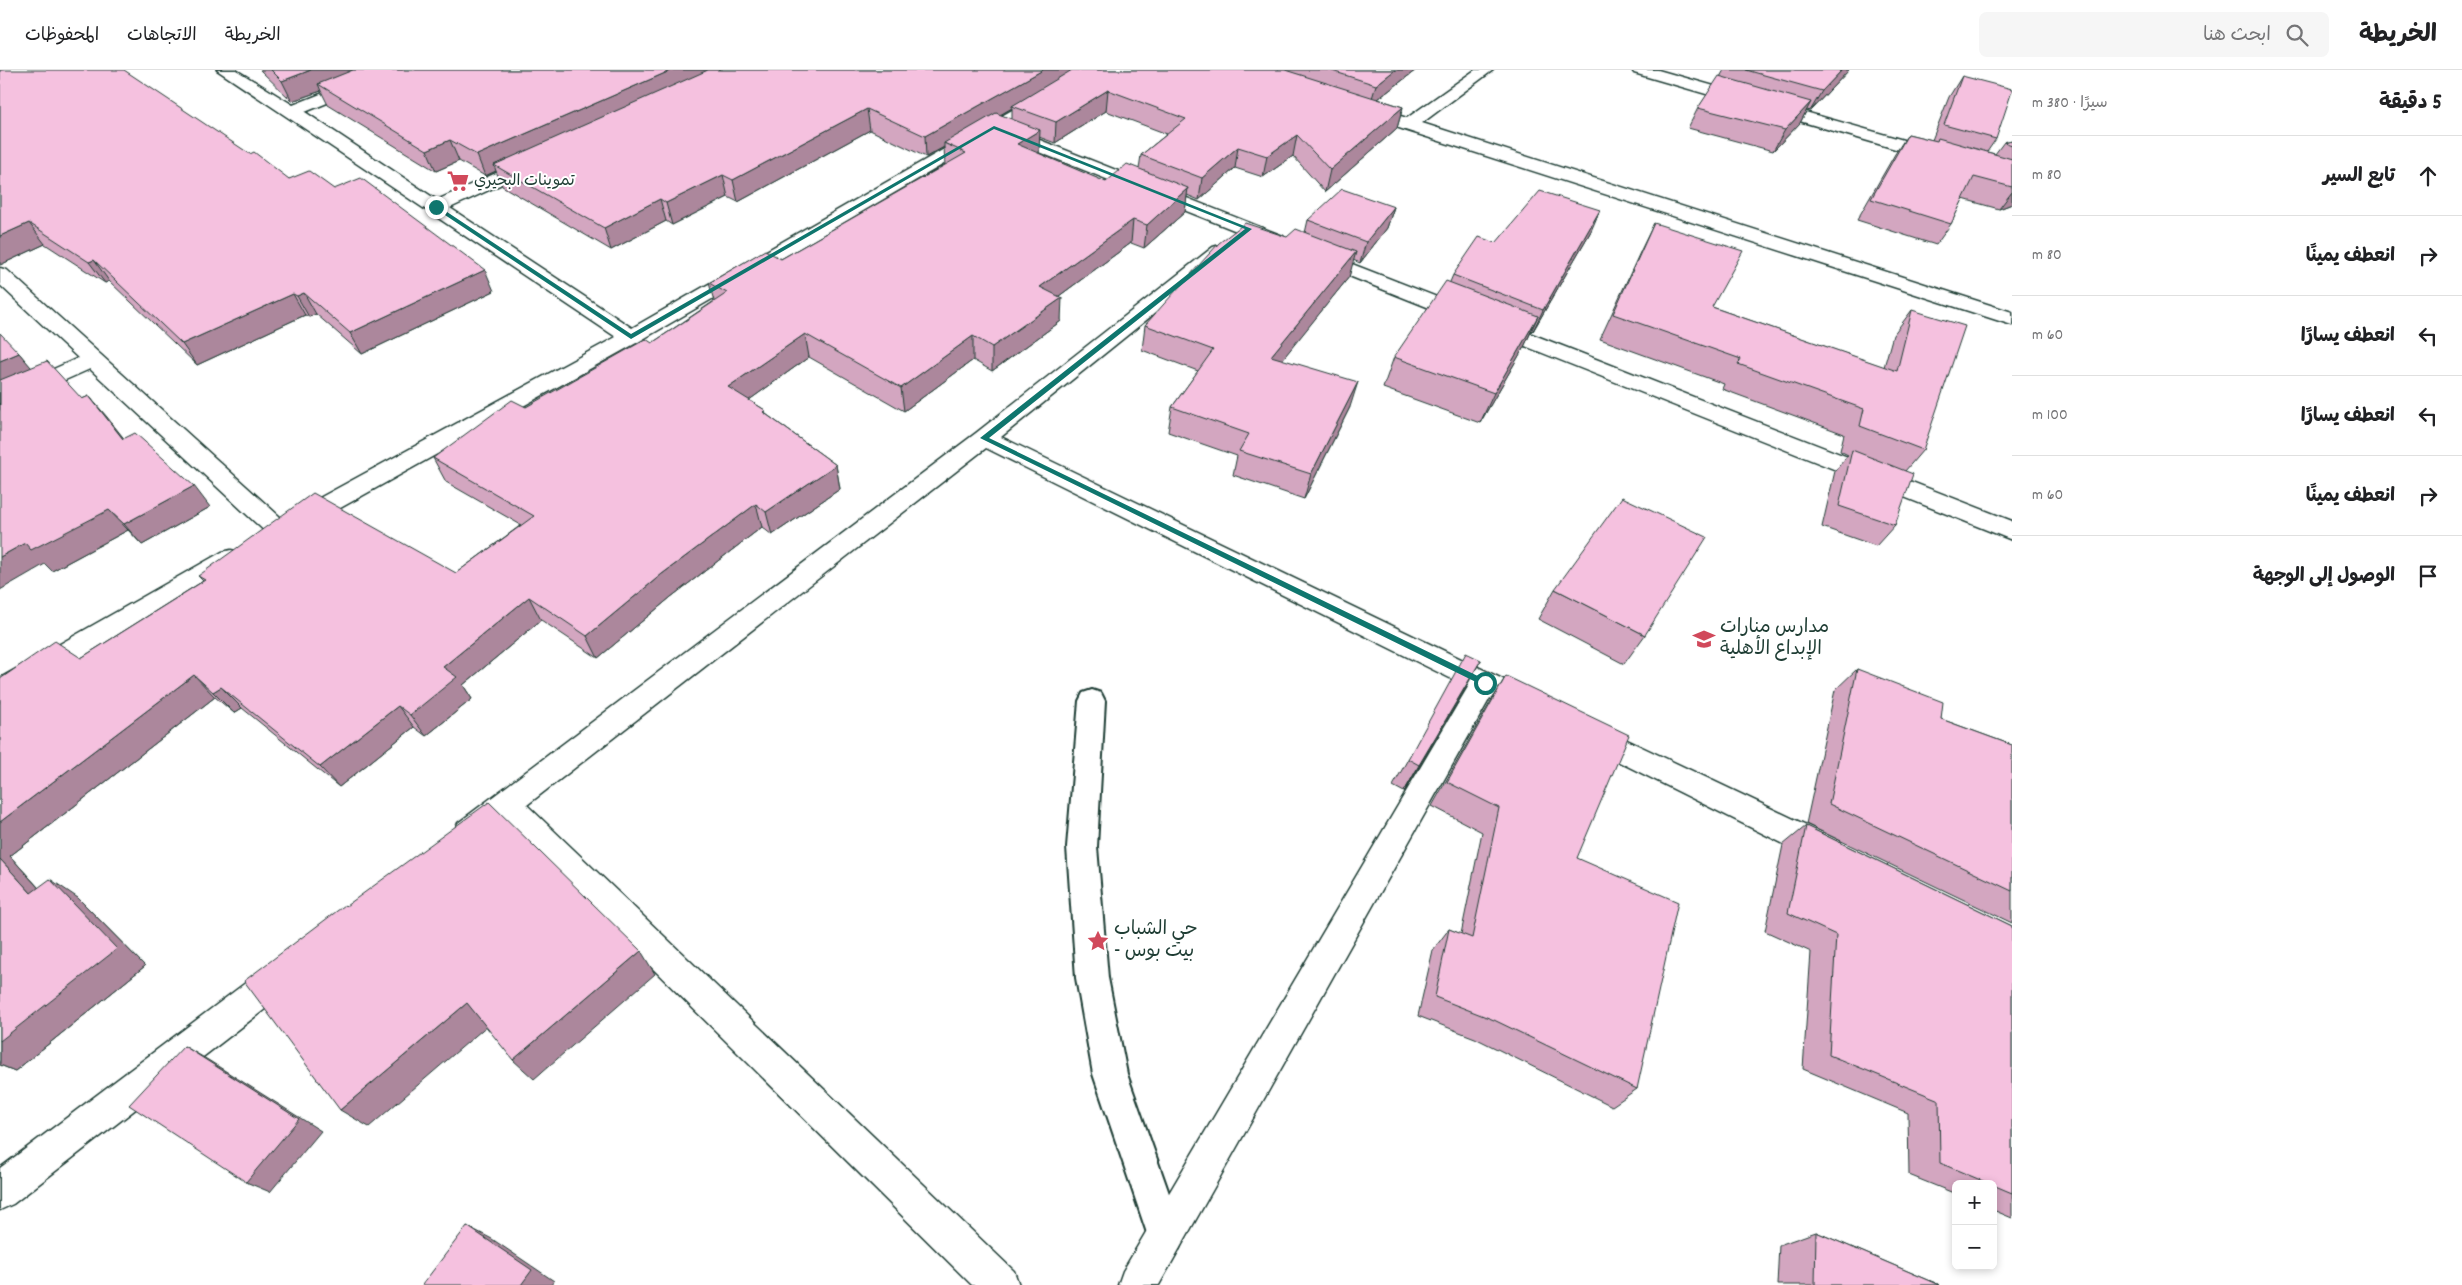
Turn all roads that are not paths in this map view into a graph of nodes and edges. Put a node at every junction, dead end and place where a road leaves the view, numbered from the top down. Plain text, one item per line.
1 (225, 70) edge
2 (395, 70) edge
3 (1094, 70) edge
4 (1485, 70) edge
5 (1640, 70) edge
6 (1351, 106) edge
7 (292, 111) junction
8 (1408, 125) junction
9 (994, 127) junction
10 (553, 154) edge
11 (1955, 160) edge
12 (436, 207) junction
13 (1249, 229) junction
14 (0, 274) edge
15 (2012, 319) edge
16 (631, 337) junction
17 (93, 359) junction
18 (0, 402) edge
19 (984, 438) junction
20 (2012, 532) edge
21 (263, 540) junction
22 (1485, 683) junction
23 (0, 691) edge
24 (1092, 701) dead end
25 (506, 804) junction
26 (450, 846) edge
27 (1851, 862) edge
28 (300, 961) edge
29 (0, 1191) edge
30 (1166, 1236) junction
31 (1000, 1285) edge
32 (1137, 1285) edge

1 - 7 street
2 - 7 street
3 - 9 street
4 - 8 street
5 - 11 street
6 - 8 street
7 - 12 street
8 - 15 street
9 - 13 street
9 - 16 street
10 - 12 street
12 - 16 street
13 - 19 street
13 - 20 street
14 - 17 street
16 - 21 street
17 - 18 street
17 - 21 street
19 - 22 street
19 - 25 street
21 - 23 street
22 - 27 street
22 - 30 street
24 - 30 lane
25 - 26 street
25 - 31 street
28 - 29 street
30 - 32 street

